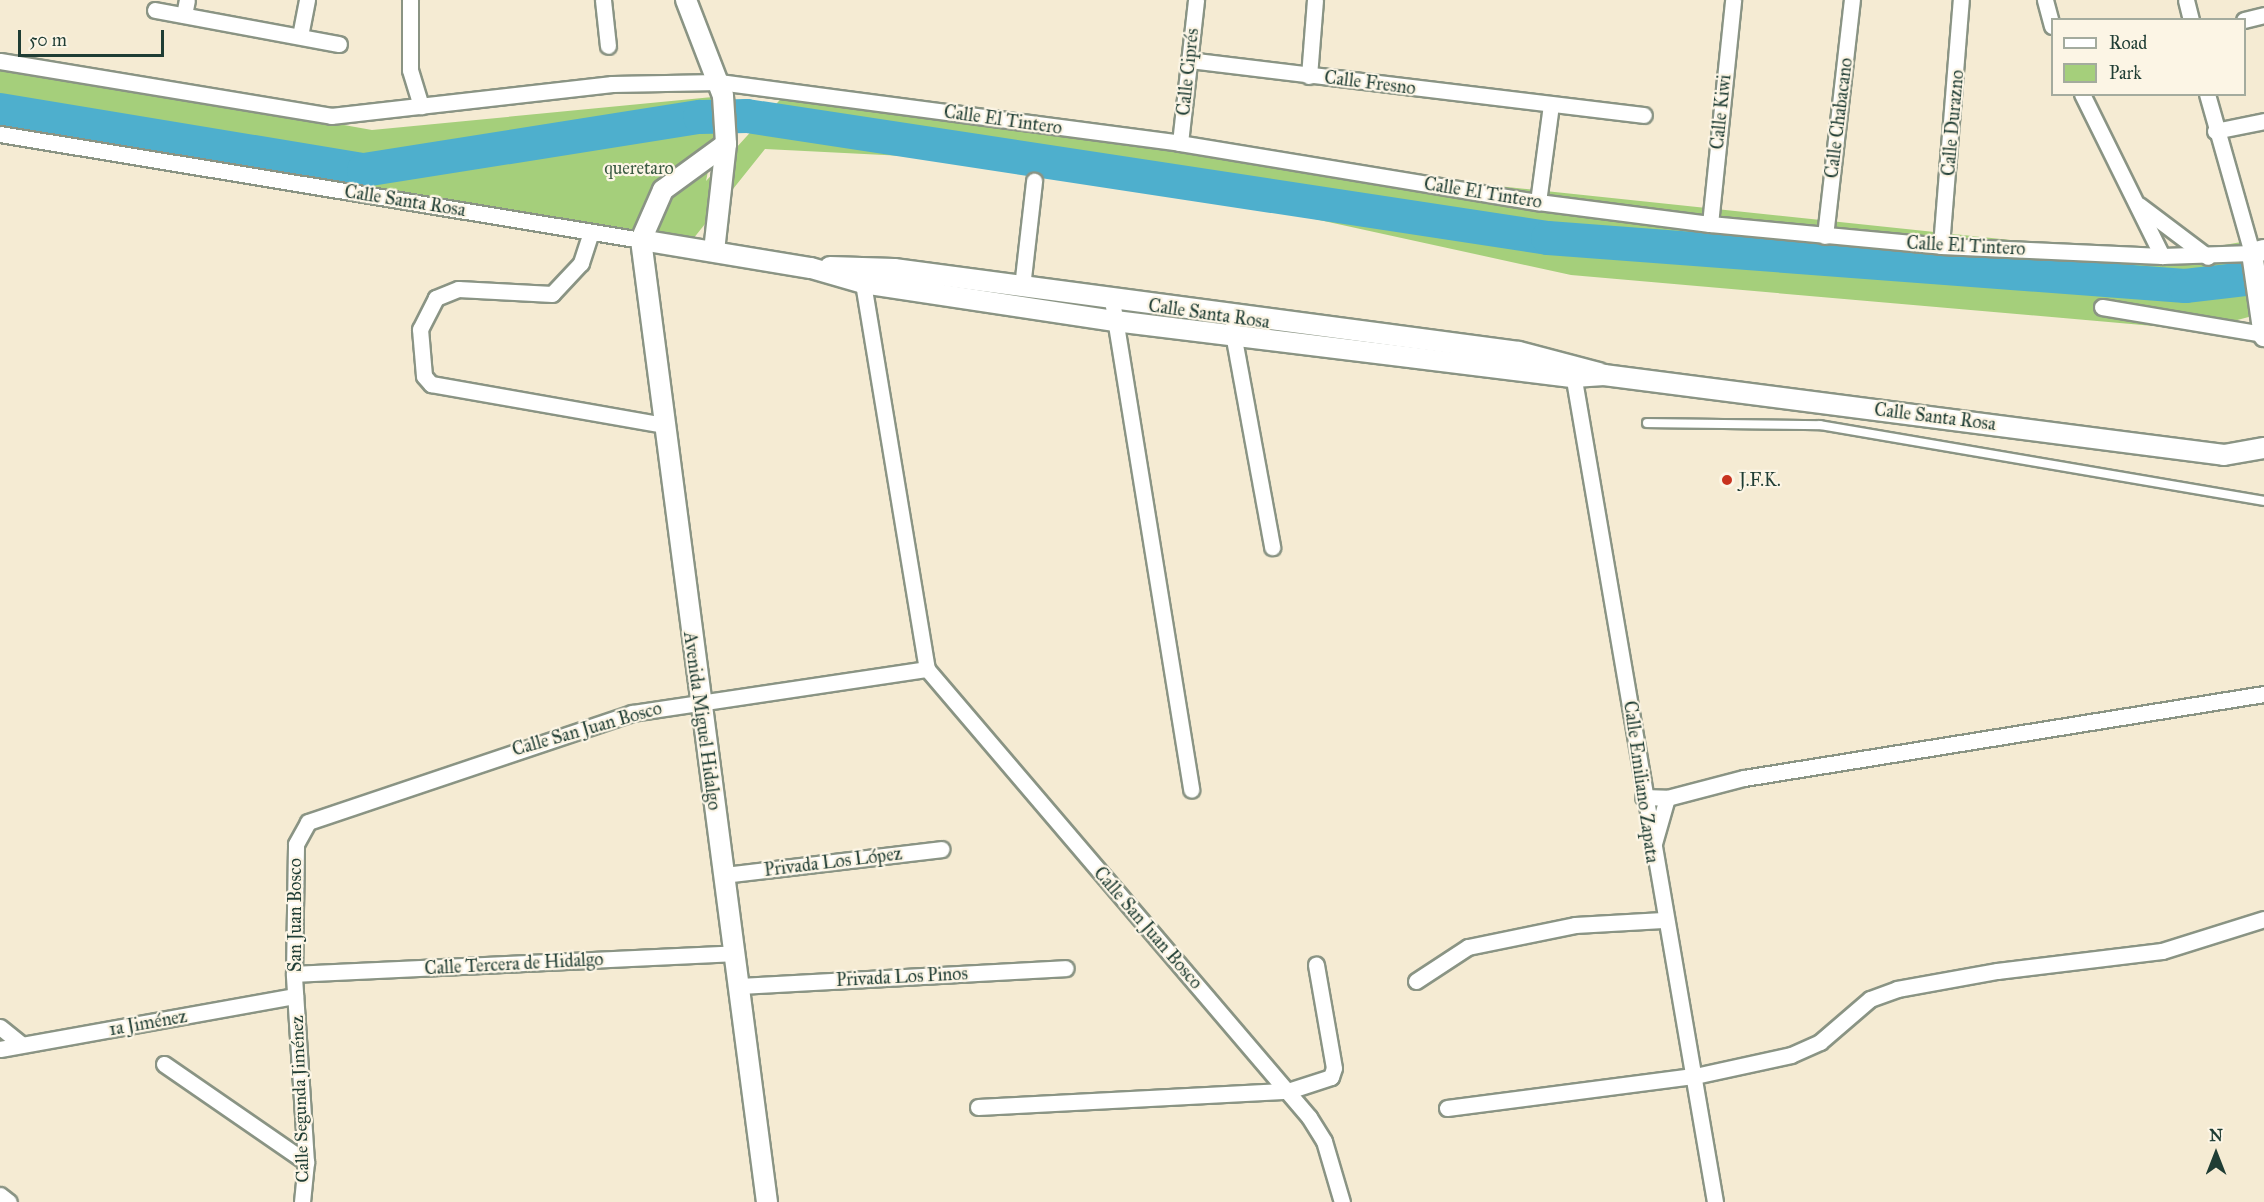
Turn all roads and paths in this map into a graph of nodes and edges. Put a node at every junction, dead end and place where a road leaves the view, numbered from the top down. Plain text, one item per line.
1 (307, 0) edge
2 (410, 0) edge
3 (603, 0) edge
4 (686, 0) edge
5 (1196, 0) edge
6 (1315, 0) edge
7 (1733, 0) edge
8 (1852, 0) edge
9 (1961, 0) edge
10 (2045, 0) edge
11 (2186, 0) edge
12 (185, 8) edge
13 (156, 10) dead end
14 (2264, 15) edge
15 (2190, 18) edge
16 (2246, 20) edge
17 (2051, 22) edge
18 (300, 36) junction
19 (339, 44) dead end
20 (608, 46) dead end
21 (1189, 60) junction
22 (0, 61) edge
23 (1308, 76) junction
24 (721, 89) junction
25 (2083, 96) edge
26 (2207, 96) edge
27 (1551, 105) junction
28 (421, 106) junction
29 (1644, 115) dead end
30 (2264, 121) edge
31 (2215, 131) junction
32 (0, 134) edge
33 (726, 138) junction
34 (1180, 143) junction
35 (1034, 181) dead end
36 (1538, 202) junction
37 (2139, 205) junction
38 (1710, 224) junction
39 (591, 232) junction
40 (1825, 236) junction
41 (641, 240) junction
42 (1941, 246) junction
43 (714, 251) junction
44 (2258, 251) edge
45 (2162, 256) junction
46 (2208, 257) junction
47 (811, 268) junction
48 (863, 283) junction
49 (1022, 287) junction
50 (989, 292) junction
51 (1112, 300) junction
52 (2102, 307) dead end
53 (1115, 321) junction
54 (1231, 326) junction
55 (2264, 335) edge
56 (1572, 369) junction
57 (1647, 423) dead end
58 (663, 425) junction
59 (2264, 448) edge
60 (2264, 501) edge
61 (1272, 547) dead end
62 (927, 669) junction
63 (2264, 694) edge
64 (698, 702) junction
65 (1191, 790) dead end
66 (1643, 797) junction
67 (1667, 798) junction
68 (297, 833) joint
69 (941, 849) dead end
70 (1651, 853) junction
71 (724, 875) junction
72 (2264, 919) edge
73 (1663, 920) junction
74 (734, 954) junction
75 (1316, 965) dead end
76 (1065, 968) dead end
77 (294, 974) junction
78 (1416, 981) dead end
79 (738, 986) junction
80 (295, 996) junction
81 (0, 1027) edge
82 (22, 1045) junction
83 (0, 1049) edge
84 (164, 1064) dead end
85 (1695, 1076) junction
86 (1288, 1091) junction
87 (978, 1107) dead end
88 (1447, 1108) dead end
89 (306, 1162) junction
90 (0, 1196) edge
91 (9, 1202) edge
92 (302, 1202) edge
93 (767, 1202) edge
94 (1342, 1202) edge
95 (1715, 1202) edge

1 - 18 street
2 - 28 street
3 - 20 street
4 - 24 street
5 - 21 street, Calle Ciprés
6 - 23 street
7 - 38 street, Calle Kiwi
8 - 40 street, Calle Chabacano
9 - 42 street, Calle Durazno
10 - 17 street
11 - 15 street
12 - 13 street
12 - 18 street
14 - 16 street
18 - 19 street
21 - 23 street, Calle Fresno
21 - 34 street, Calle Ciprés
22 - 28 street, Calle El Tintero
23 - 27 street, Calle Fresno
24 - 28 street, Calle El Tintero
24 - 33 street
24 - 34 street, Calle El Tintero
25 - 37 street
26 - 31 street
27 - 29 street, Calle Fresno
27 - 36 street
30 - 31 street
31 - 44 street
32 - 39 street, Calle Santa Rosa
33 - 41 street
33 - 43 street
34 - 36 street, Calle El Tintero
35 - 49 street
36 - 38 street, Calle El Tintero
37 - 45 street
37 - 46 street
38 - 40 street, Calle El Tintero
39 - 41 street, Calle Santa Rosa
39 - 58 street
40 - 42 street, Calle El Tintero
41 - 43 street, Calle Santa Rosa
41 - 58 street, Avenida Miguel Hidalgo
42 - 45 street, Calle El Tintero
43 - 47 street, Calle Santa Rosa
44 - 46 street, Calle El Tintero
44 - 55 street
45 - 46 street, Calle El Tintero
47 - 48 street, Calle Santa Rosa
47 - 50 street, Calle Santa Rosa
48 - 50 street, Calle Santa Rosa
48 - 62 street
49 - 50 street, Calle Santa Rosa
49 - 51 street, Calle Santa Rosa
50 - 53 street, Calle Santa Rosa
51 - 53 street
51 - 54 street, Calle Santa Rosa
52 - 55 street
53 - 54 street, Calle Santa Rosa
53 - 65 street
54 - 56 street, Calle Santa Rosa
54 - 61 street
56 - 59 street, Calle Santa Rosa
56 - 66 street, Calle Emiliano Zapata
57 - 60 lane
58 - 64 street, Avenida Miguel Hidalgo
62 - 64 street, Calle San Juan Bosco
62 - 86 street, Calle San Juan Bosco
63 - 67 street
64 - 68 street, Calle San Juan Bosco
64 - 71 street, Avenida Miguel Hidalgo
66 - 67 street
66 - 70 street, Calle Emiliano Zapata
67 - 70 street
68 - 77 street, San Juan Bosco
69 - 71 street, Privada Los López
70 - 73 street, Calle Emiliano Zapata
71 - 74 street, Avenida Miguel Hidalgo
72 - 85 street
73 - 78 street
73 - 85 street, Calle Emiliano Zapata
74 - 77 street, Calle Tercera de Hidalgo
74 - 79 street, Avenida Miguel Hidalgo
75 - 86 street
76 - 79 street, Privada Los Pinos
77 - 80 street, San Juan Bosco
79 - 93 street, Avenida Miguel Hidalgo
80 - 82 street, 1a Jiménez
80 - 89 street, Calle Segunda Jiménez
81 - 82 street
82 - 83 street, 1a Jiménez
84 - 89 street
85 - 88 street
85 - 95 street, Calle Emiliano Zapata
86 - 87 street
86 - 94 street, Calle San Juan Bosco
89 - 92 street, Calle Segunda Jiménez
90 - 91 street

